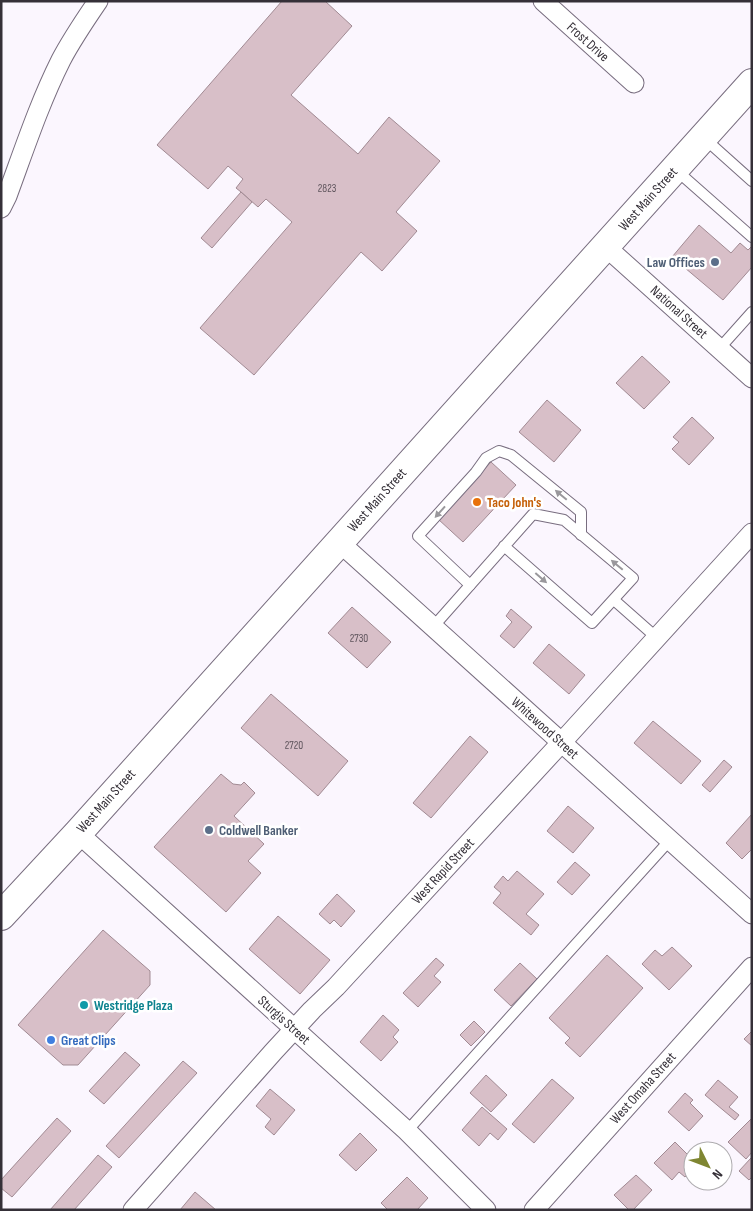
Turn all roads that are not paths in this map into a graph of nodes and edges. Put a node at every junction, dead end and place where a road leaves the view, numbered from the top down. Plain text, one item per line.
1 (98, 1) edge
2 (543, 1) edge
3 (634, 83) dead end
4 (752, 83) edge
5 (704, 137) junction
6 (675, 169) junction
7 (752, 181) edge
8 (1, 208) edge
9 (752, 237) edge
10 (606, 246) junction
11 (752, 312) edge
12 (719, 348) junction
13 (752, 378) edge
14 (752, 533) edge
15 (581, 535) junction
16 (339, 542) junction
17 (504, 546) junction
18 (470, 585) junction
19 (614, 600) junction
20 (433, 627) junction
21 (656, 638) junction
22 (561, 743) junction
23 (78, 833) junction
24 (670, 840) junction
25 (752, 914) edge
26 (1, 916) edge
27 (752, 967) edge
28 (294, 1029) junction
29 (407, 1131) junction
30 (133, 1210) edge
31 (486, 1210) edge
32 (534, 1210) edge

1 - 8 street
2 - 3 street, Frost Drive
4 - 5 main road, West Main Street
5 - 6 main road, West Main Street
5 - 7 lane
6 - 9 lane
6 - 10 main road, West Main Street
10 - 12 street, National Street
10 - 16 main road, West Main Street
11 - 12 lane
12 - 13 street, National Street
14 - 21 street, West Rapid Street
15 - 17 lane
15 -> 18 lane
19 -> 15 lane
16 - 20 street, Whitewood Street
16 - 23 main road, West Main Street
17 - 18 lane
17 -> 19 lane
18 - 20 lane
19 - 21 lane
20 - 22 street, Whitewood Street
21 - 22 street, West Rapid Street
22 - 24 street, Whitewood Street
22 - 28 street, West Rapid Street
23 - 26 main road, West Main Street
23 - 28 street, Sturgis Street
24 - 25 street, Whitewood Street
24 - 29 lane
27 - 32 street, West Omaha Street
28 - 29 street, Sturgis Street
28 - 30 street, West Rapid Street
29 - 31 street, Sturgis Street

